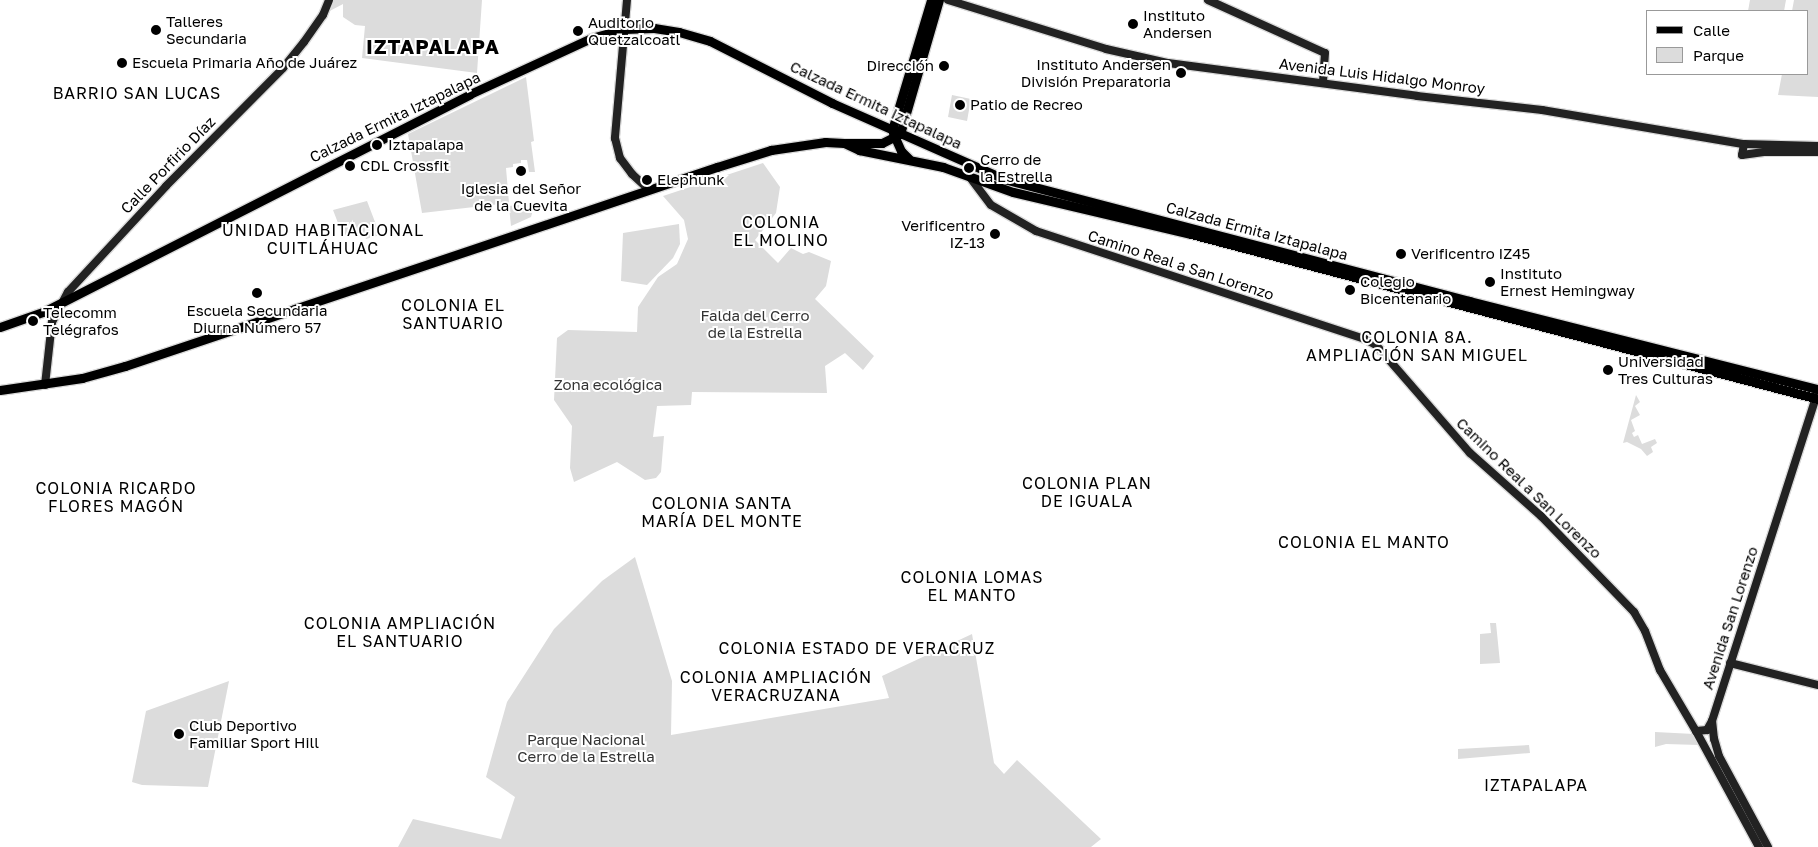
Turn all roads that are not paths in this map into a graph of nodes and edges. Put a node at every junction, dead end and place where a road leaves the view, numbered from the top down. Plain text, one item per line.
1 (329, 0) edge
2 (627, 0) edge
3 (931, 0) edge
4 (939, 0) edge
5 (948, 0) edge
6 (1208, 0) edge
7 (624, 29) junction
8 (1323, 82) junction
9 (907, 96) junction
10 (895, 134) junction
11 (844, 143) junction
12 (1744, 144) junction
13 (1818, 146) edge
14 (1818, 152) edge
15 (916, 162) junction
16 (969, 176) junction
17 (649, 190) junction
18 (61, 302) junction
19 (0, 327) edge
20 (46, 385) junction
21 (0, 390) edge
22 (1817, 394) edge
23 (1730, 663) junction
24 (1818, 685) edge
25 (1712, 721) junction
26 (1696, 731) junction
27 (1759, 847) edge
28 (1768, 847) edge

1 - 18 street, Calle Porfirio Díaz
2 - 7 street
3 - 9 main road
4 - 9 main road
5 - 8 street, Avenida Luis Hidalgo Monroy
6 - 8 street
7 - 10 main road, Calzada Ermita Iztapalapa
7 - 17 street
7 - 18 main road, Calzada Ermita Iztapalapa
8 - 12 street, Avenida Luis Hidalgo Monroy
9 - 10 main road
10 - 11 main road
10 - 15 main road
10 - 22 main road, Calzada Ermita Iztapalapa
11 - 15 main road, Calzada Ermita Iztapalapa
11 - 17 main road, Calzada Ermita Iztapalapa
12 - 13 street, Avenida Luis Hidalgo Monroy
12 - 14 street
15 - 16 main road, Calzada Ermita Iztapalapa
16 - 22 main road, Calzada Ermita Iztapalapa
16 - 26 street, Camino Real a San Lorenzo
17 - 20 main road, Calzada Ermita Iztapalapa
18 - 19 main road, Calzada Ermita Iztapalapa
18 - 20 street
20 - 21 main road, Calzada Ermita Iztapalapa
22 - 23 street, Avenida San Lorenzo
23 - 24 street
23 - 25 street, Avenida San Lorenzo
25 - 26 street
25 - 28 street, Avenida San Lorenzo
26 - 27 street

